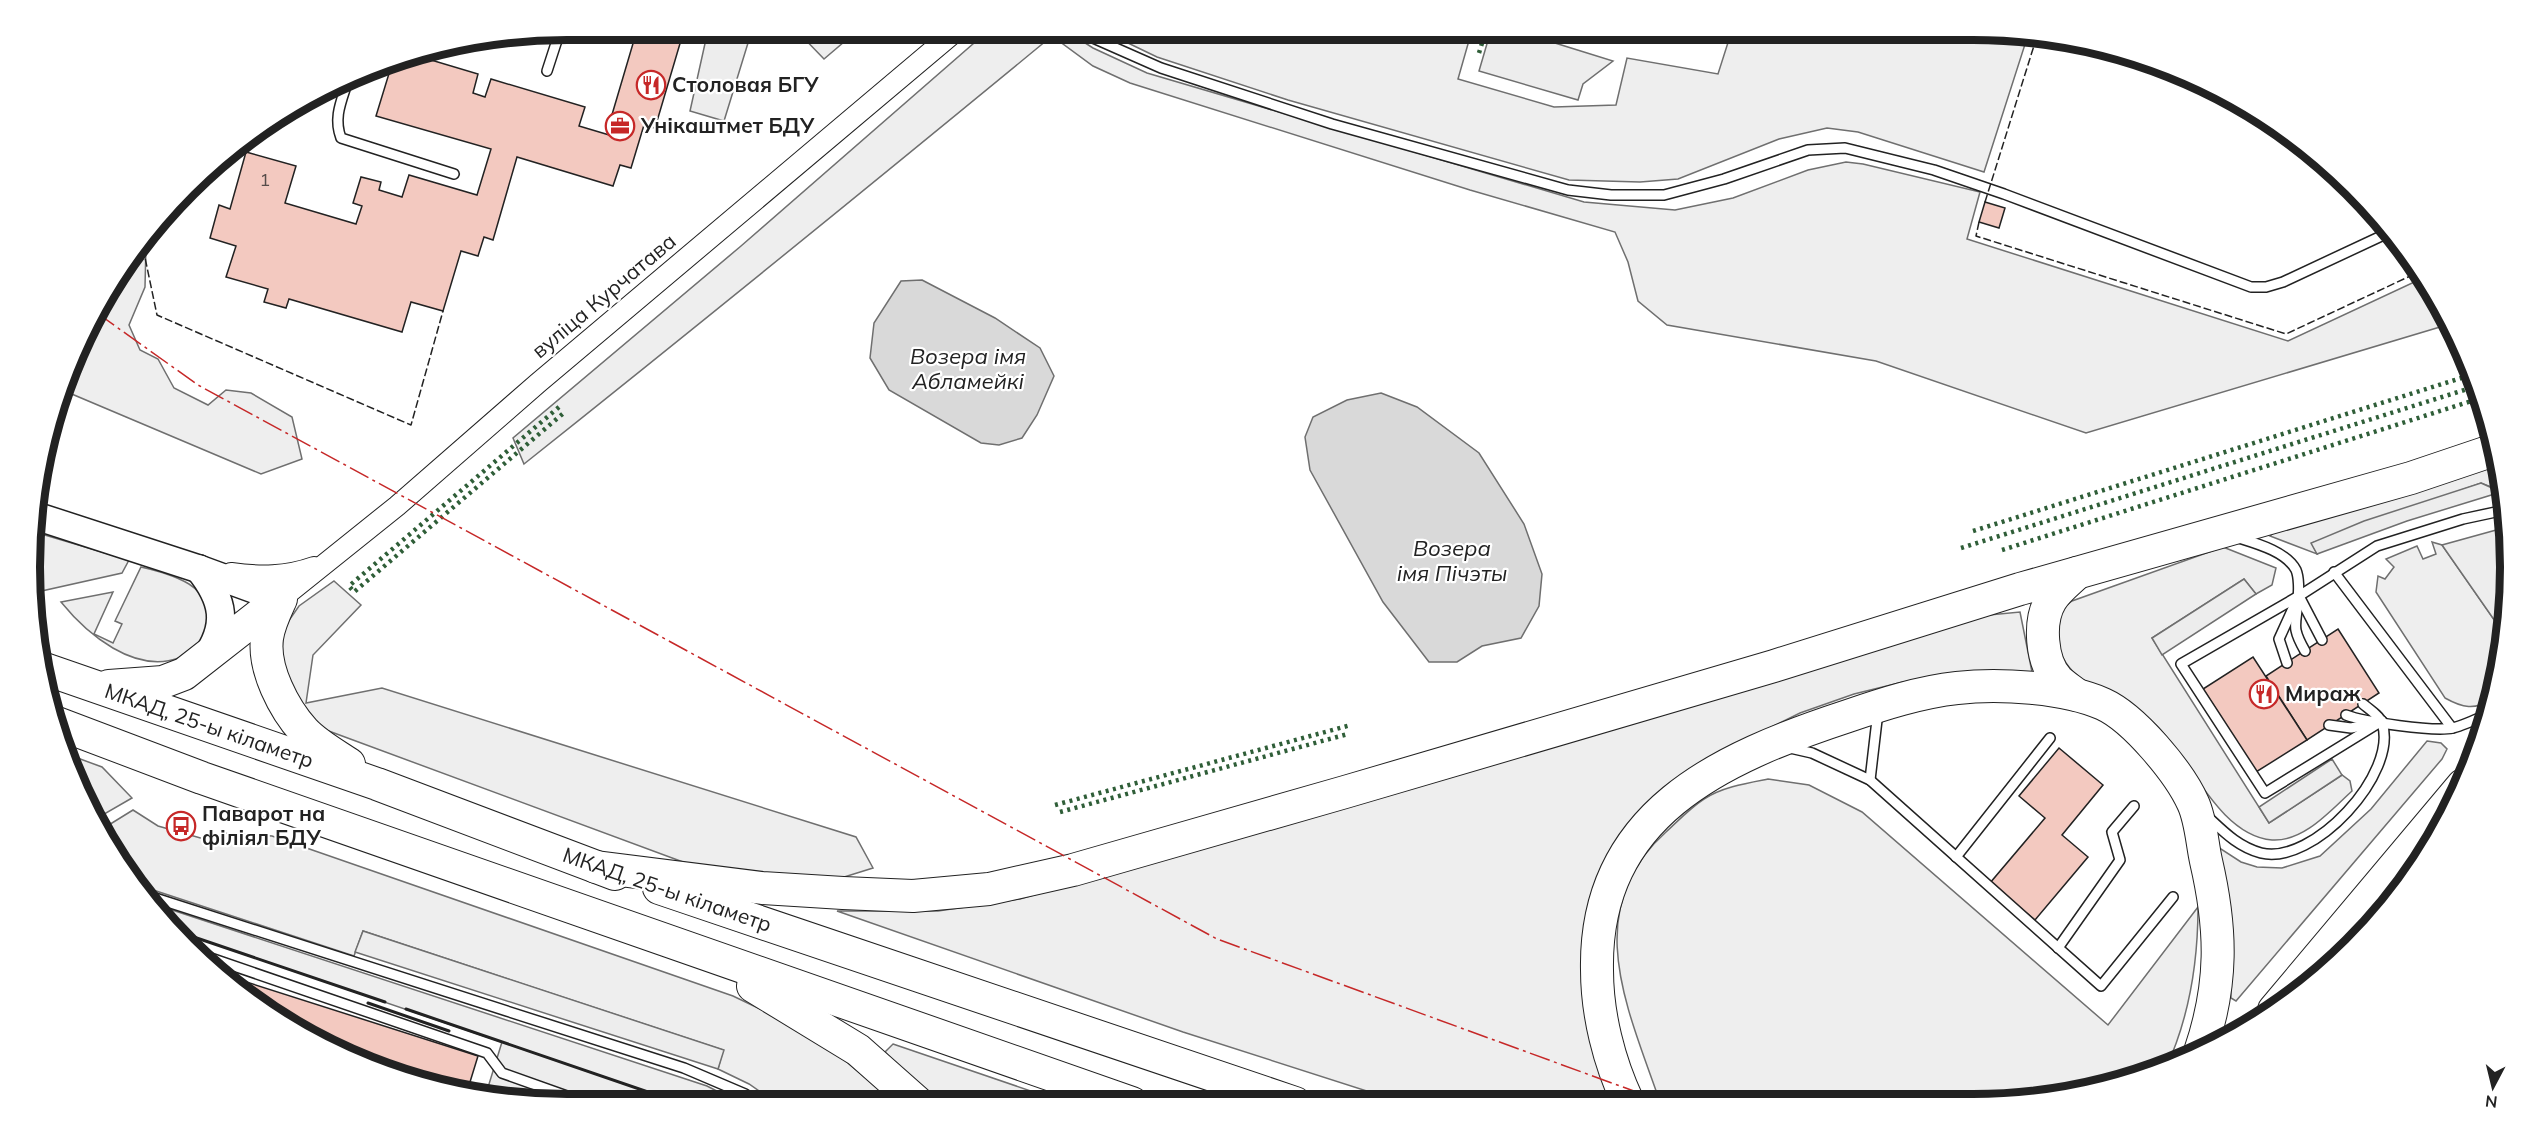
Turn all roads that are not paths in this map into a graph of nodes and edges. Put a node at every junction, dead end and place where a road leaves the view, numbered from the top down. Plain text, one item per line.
1 (945, 40) edge
2 (1098, 40) edge
3 (557, 41) edge
4 (547, 71) dead end
5 (345, 90) edge
6 (454, 174) dead end
7 (2383, 235) edge
8 (2487, 452) edge
9 (2497, 512) edge
10 (43, 518) edge
11 (2220, 532) junction
12 (322, 564) junction
13 (199, 569) junction
14 (2334, 572) junction
15 (2077, 573) junction
16 (2299, 596) junction
17 (281, 599) junction
18 (2322, 640) dead end
19 (2305, 651) dead end
20 (205, 660) junction
21 (2287, 663) dead end
22 (51, 672) edge
23 (92, 687) junction
24 (2077, 695) junction
25 (1885, 703) junction
26 (2363, 704) dead end
27 (2346, 715) dead end
28 (2479, 718) edge
29 (2382, 722) junction
30 (2329, 725) dead end
31 (65, 726) edge
32 (2452, 728) junction
33 (2050, 738) dead end
34 (1764, 746) junction
35 (1870, 780) junction
36 (377, 784) junction
37 (2194, 804) junction
38 (2134, 806) dead end
39 (2440, 813) edge
40 (1956, 857) junction
41 (596, 867) junction
42 (2173, 897) dead end
43 (158, 899) edge
44 (2058, 948) junction
45 (701, 954) junction
46 (215, 960) edge
47 (2295, 986) edge
48 (2203, 1042) edge
49 (560, 1094) edge
50 (745, 1094) edge
51 (908, 1094) edge
52 (1106, 1094) edge
53 (1268, 1094) edge
54 (1625, 1094) edge

1 - 12 street, вуліца Курчатава
2 - 7 lane
3 - 4 lane
5 - 6 lane
8 - 11 highway
9 - 14 lane
10 - 13 main road
11 - 15 highway
11 - 16 lane
12 - 13 street
12 - 17 street, вуліца Курчатава
13 - 17 main road
13 - 20 main road
14 - 16 lane
14 - 32 lane
15 - 24 highway
15 - 41 highway
16 - 18 lane
16 - 19 lane
16 - 21 lane
16 - 29 lane
17 - 20 highway
17 - 36 highway
20 - 23 highway
22 - 23 highway, МКАД, 25-ы кіламетр
23 - 36 highway, МКАД, 25-ы кіламетр
24 - 25 highway
24 - 37 highway
25 - 34 highway
25 - 35 lane
26 - 29 lane
27 - 29 lane
28 - 32 lane
29 - 30 lane
29 - 32 lane
29 - 37 lane
31 - 45 highway
33 - 40 lane
34 - 35 lane
34 - 54 highway
35 - 40 lane
36 - 41 highway, МКАД, 25-ы кіламетр
37 - 48 highway
38 - 44 lane
39 - 47 highway
40 - 44 lane
41 - 53 highway, МКАД, 25-ы кіламетр
42 - 44 lane
43 - 50 lane
45 - 51 highway
45 - 52 highway
46 - 49 lane

